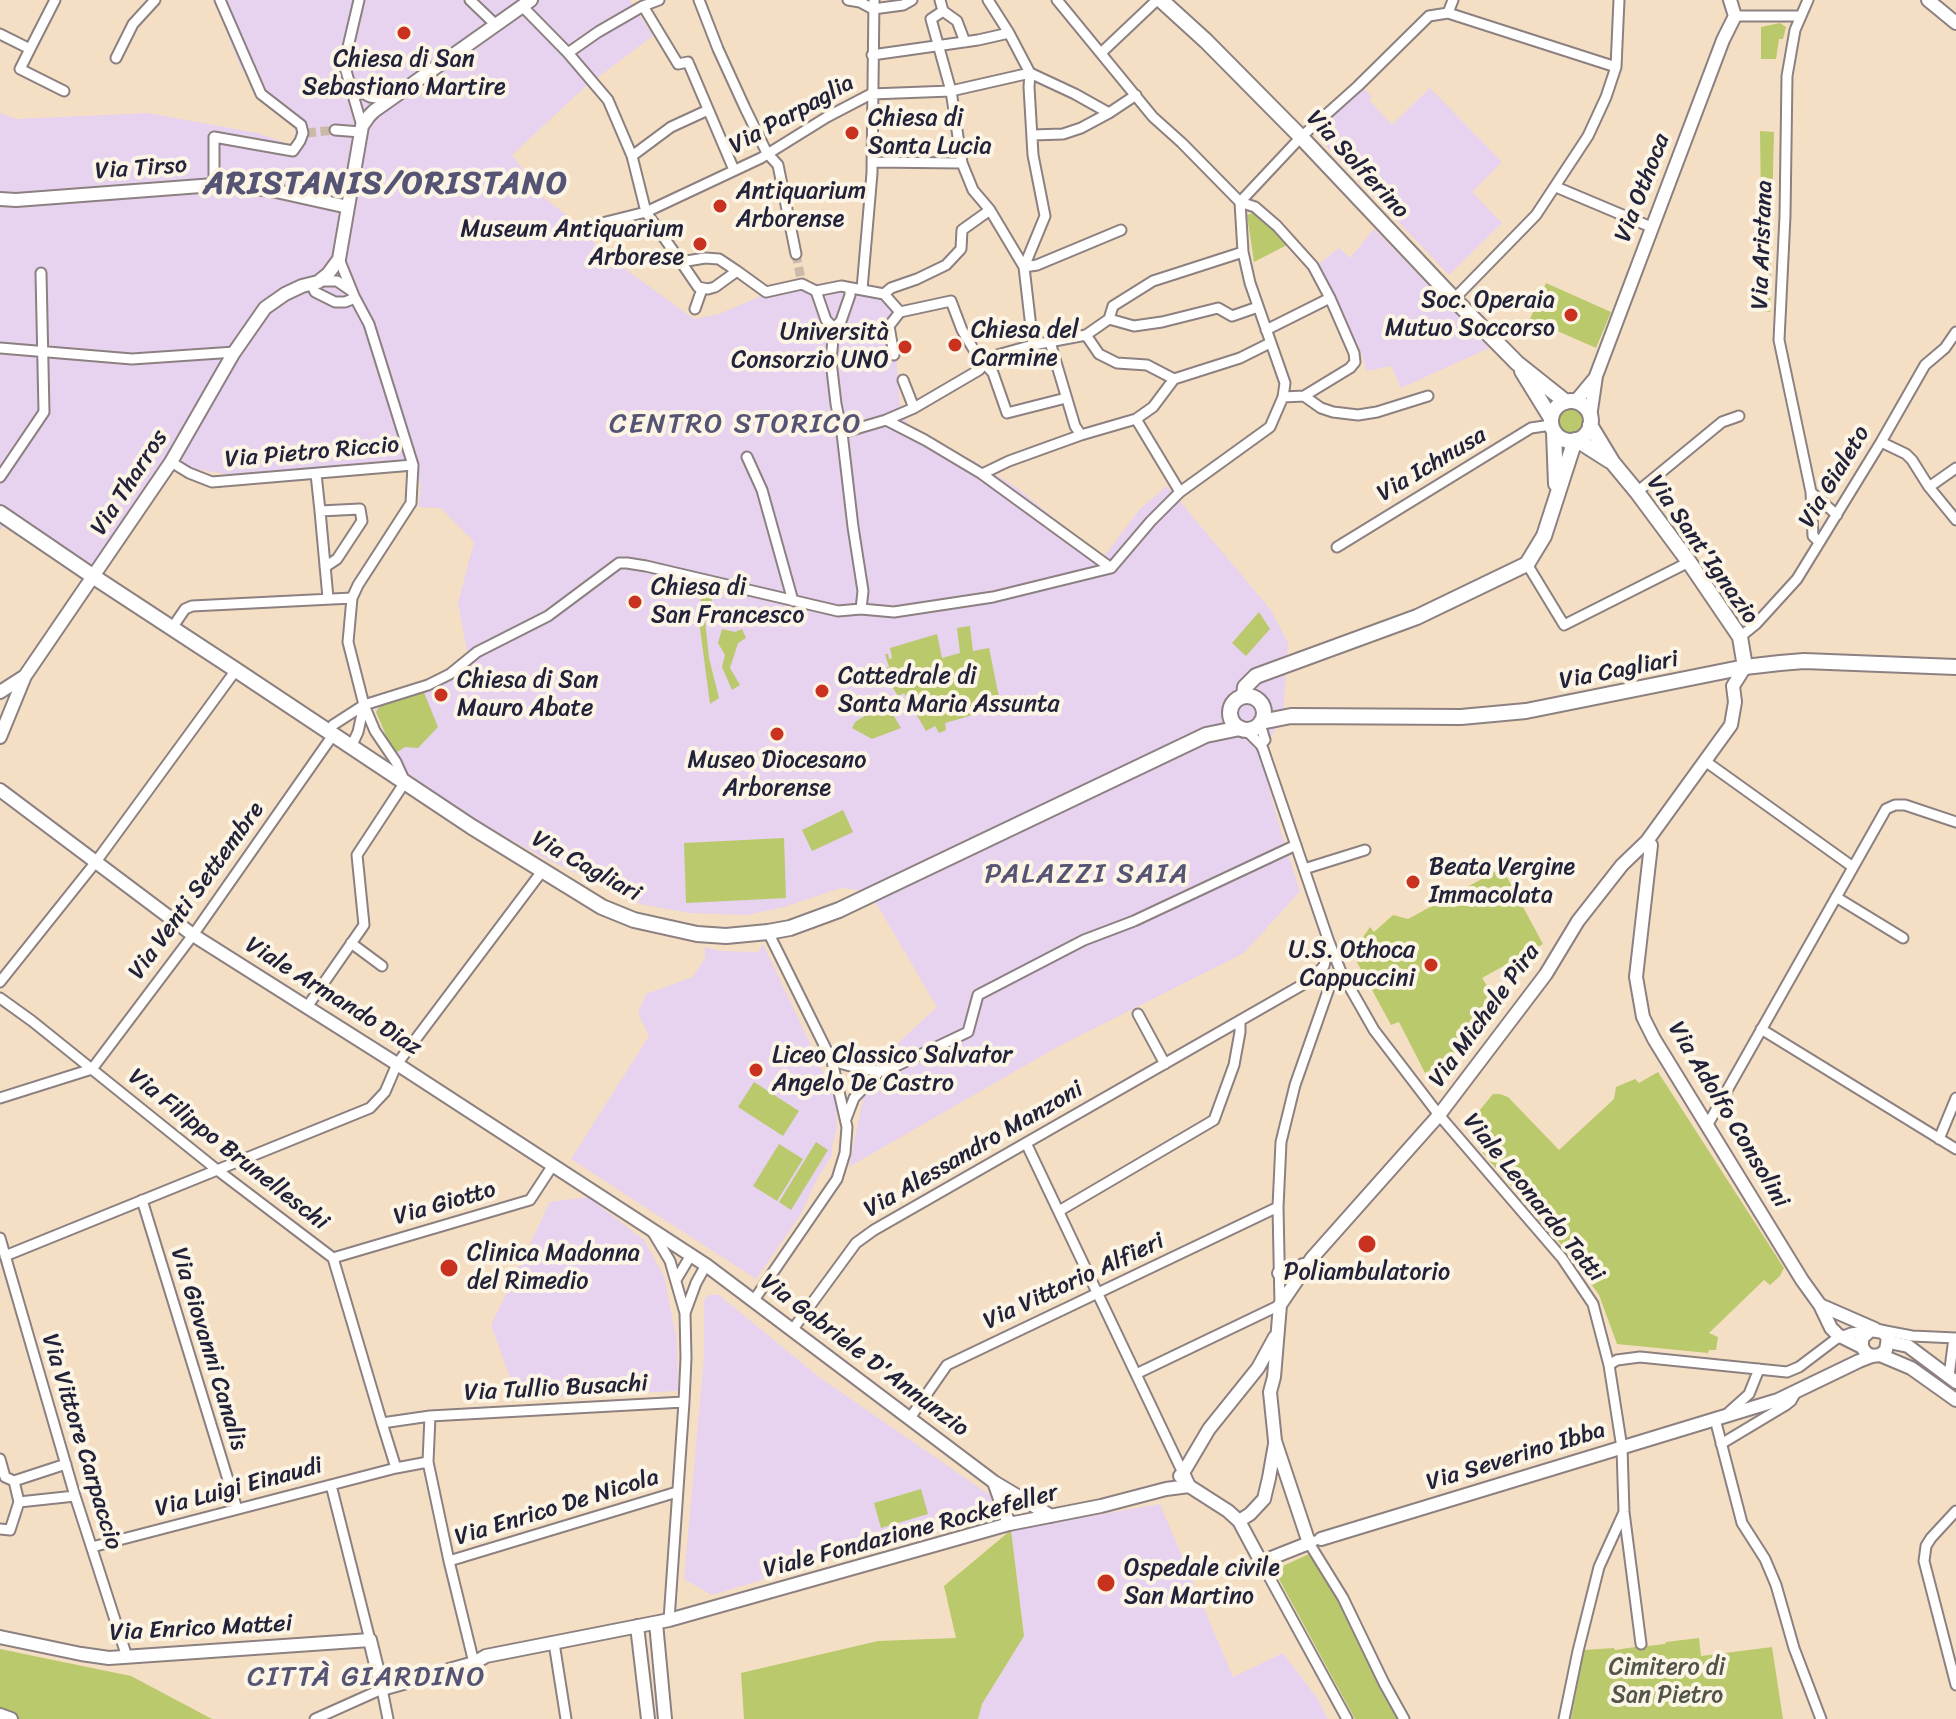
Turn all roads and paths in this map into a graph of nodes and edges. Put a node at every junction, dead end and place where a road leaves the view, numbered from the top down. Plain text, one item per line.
1 (55, 0) edge
2 (155, 0) edge
3 (220, 0) edge
4 (359, 0) edge
5 (470, 0) edge
6 (659, 0) edge
7 (699, 0) edge
8 (848, 0) edge
9 (912, 0) edge
10 (940, 0) edge
11 (988, 0) edge
12 (1057, 0) edge
13 (1159, 0) edge
14 (1453, 0) edge
15 (1619, 0) edge
16 (1730, 0) edge
17 (1808, 0) edge
18 (1928, 0) edge
19 (526, 3) edge
20 (873, 4) edge
21 (643, 6) junction
22 (943, 11) junction
23 (1448, 13) junction
24 (1735, 16) junction
25 (1800, 16) junction
26 (1956, 23) edge
27 (495, 24) junction
28 (1009, 33) junction
29 (0, 34) edge
30 (965, 42) junction
31 (938, 45) junction
32 (30, 49) junction
33 (568, 53) junction
34 (1101, 53) junction
35 (872, 55) junction
36 (116, 58) dead end
37 (1616, 67) junction
38 (1030, 73) junction
39 (350, 84) junction
40 (64, 91) dead end
41 (951, 91) junction
42 (871, 94) junction
43 (1136, 95) junction
44 (395, 96) junction
45 (708, 110) junction
46 (1109, 113) junction
47 (362, 129) junction
48 (335, 130) tunnel mouth
49 (1033, 135) junction
50 (1301, 137) junction
51 (767, 153) junction
52 (632, 156) junction
53 (872, 162) junction
54 (962, 163) junction
55 (734, 170) junction
56 (214, 185) junction
57 (1556, 187) junction
58 (0, 199) edge
59 (1240, 202) junction
60 (348, 207) junction
61 (990, 210) junction
62 (646, 212) junction
63 (590, 226) dead end
64 (1651, 227) junction
65 (1121, 230) dead end
66 (1243, 252) junction
67 (796, 254) tunnel mouth
68 (339, 259) junction
69 (681, 262) junction
70 (1024, 267) junction
71 (737, 271) junction
72 (41, 273) dead end
73 (314, 282) junction
74 (850, 288) junction
75 (702, 289) junction
76 (862, 289) junction
77 (816, 291) junction
78 (884, 294) junction
79 (355, 297) junction
80 (1330, 298) junction
81 (1454, 299) junction
82 (1258, 307) junction
83 (695, 309) dead end
84 (900, 312) junction
85 (1109, 319) junction
86 (834, 328) junction
87 (1266, 330) junction
88 (1956, 332) edge
89 (1086, 335) junction
90 (1050, 342) junction
91 (1270, 343) junction
92 (1033, 345) junction
93 (0, 348) edge
94 (42, 350) junction
95 (235, 352) junction
96 (894, 355) dead end
97 (984, 363) junction
98 (1517, 363) junction
99 (1595, 378) junction
100 (1174, 379) junction
101 (903, 380) dead end
102 (1304, 396) junction
103 (1428, 396) dead end
104 (1283, 397) junction
105 (1066, 398) junction
106 (1570, 402) junction
107 (914, 408) junction
108 (1739, 416) dead end
109 (1136, 419) junction
110 (886, 420) junction
111 (1590, 421) junction
112 (1552, 425) junction
113 (842, 433) junction
114 (1081, 435) junction
115 (1576, 440) junction
116 (1881, 442) junction
117 (747, 457) dead end
118 (171, 462) junction
119 (1613, 463) junction
120 (413, 465) junction
121 (1956, 468) edge
122 (316, 474) junction
123 (982, 474) junction
124 (0, 477) edge
125 (1929, 487) junction
126 (1180, 492) junction
127 (1637, 492) junction
128 (1811, 492) junction
129 (1557, 496) junction
130 (320, 511) junction
131 (0, 513) edge
132 (1837, 515) junction
133 (1956, 520) edge
134 (1819, 542) junction
135 (1337, 547) dead end
136 (1689, 562) junction
137 (1527, 564) junction
138 (325, 567) junction
139 (1111, 568) junction
140 (94, 577) junction
141 (328, 598) junction
142 (352, 598) junction
143 (793, 601) junction
144 (861, 609) junction
145 (172, 628) junction
146 (1740, 637) junction
147 (1745, 667) junction
148 (1956, 667) edge
149 (236, 670) junction
150 (25, 676) junction
151 (0, 692) edge
152 (1255, 700) junction
153 (14, 704) junction
154 (364, 705) junction
155 (1231, 710) junction
156 (1291, 716) junction
157 (1261, 723) junction
158 (1242, 729) junction
159 (331, 734) junction
160 (1208, 734) junction
161 (0, 737) edge
162 (1261, 745) junction
163 (351, 747) junction
164 (1705, 761) junction
165 (405, 782) junction
166 (0, 790) edge
167 (1956, 822) edge
168 (1647, 841) junction
169 (1296, 845) junction
170 (1365, 850) dead end
171 (95, 863) junction
172 (1853, 867) junction
173 (1304, 869) junction
174 (543, 870) junction
175 (1836, 897) junction
176 (768, 932) junction
177 (193, 935) junction
178 (1903, 938) dead end
179 (1329, 942) junction
180 (351, 943) junction
181 (382, 966) dead end
182 (1341, 972) junction
183 (1309, 981) junction
184 (0, 982) edge
185 (1328, 991) junction
186 (0, 998) edge
187 (307, 1007) junction
188 (1138, 1014) dead end
189 (1240, 1021) junction
190 (1761, 1029) junction
191 (832, 1061) junction
192 (397, 1064) junction
193 (1165, 1064) junction
194 (92, 1069) junction
195 (880, 1071) junction
196 (0, 1098) edge
197 (1956, 1098) edge
198 (1439, 1115) junction
199 (846, 1119) junction
200 (1708, 1124) junction
201 (1939, 1139) junction
202 (1026, 1143) junction
203 (1956, 1149) edge
204 (553, 1165) junction
205 (216, 1169) junction
206 (142, 1200) junction
207 (1278, 1207) junction
208 (1059, 1211) junction
209 (651, 1229) junction
210 (0, 1238) edge
211 (691, 1255) junction
212 (5, 1256) junction
213 (333, 1258) junction
214 (1312, 1258) junction
215 (706, 1265) junction
216 (1279, 1273) junction
217 (676, 1280) junction
218 (1097, 1293) junction
219 (754, 1300) junction
220 (1280, 1305) junction
221 (1820, 1305) junction
222 (685, 1313) junction
223 (793, 1329) junction
224 (1277, 1334) junction
225 (1880, 1334) junction
226 (1841, 1337) junction
227 (1955, 1338) edge
228 (1862, 1347) junction
229 (1876, 1356) junction
230 (1609, 1365) junction
231 (1759, 1369) junction
232 (1136, 1374) junction
233 (1953, 1379) edge
234 (1245, 1385) junction
235 (1270, 1392) junction
236 (1796, 1392) junction
237 (1956, 1400) edge
238 (684, 1402) junction
239 (430, 1416) junction
240 (910, 1418) junction
241 (1719, 1418) junction
242 (382, 1423) junction
243 (1275, 1441) junction
244 (1721, 1444) junction
245 (1622, 1448) junction
246 (0, 1459) edge
247 (428, 1462) junction
248 (66, 1464) junction
249 (396, 1468) junction
250 (1183, 1473) junction
251 (14, 1481) junction
252 (994, 1482) junction
253 (331, 1485) junction
254 (1189, 1486) junction
255 (1166, 1489) junction
256 (677, 1492) junction
257 (75, 1496) junction
258 (19, 1502) junction
259 (237, 1509) junction
260 (1956, 1511) edge
261 (1624, 1512) junction
262 (1051, 1516) junction
263 (1239, 1521) junction
264 (1009, 1524) junction
265 (0, 1529) edge
266 (1315, 1541) junction
267 (92, 1547) junction
268 (449, 1561) junction
269 (1261, 1562) junction
270 (663, 1621) junction
271 (637, 1626) junction
272 (365, 1636) junction
273 (0, 1637) edge
274 (554, 1643) junction
275 (1641, 1644) dead end
276 (127, 1657) junction
277 (474, 1663) junction
278 (1956, 1685) edge
279 (382, 1689) junction
280 (0, 1715) edge
281 (11, 1719) edge
282 (315, 1719) edge
283 (388, 1719) edge
284 (566, 1719) edge
285 (648, 1719) edge
286 (665, 1719) edge
287 (1347, 1719) edge
288 (1404, 1719) edge
289 (1564, 1719) edge
290 (1821, 1719) edge

1 - 32 street
2 - 36 street
3 - 56 street
4 - 39 street
5 - 27 street
6 - 21 street
7 - 51 street
8 - 20 street
9 - 20 street
10 - 22 street
11 - 28 street
12 - 34 street
13 - 34 street
13 - 50 main road, Via Solferino
14 - 23 street
15 - 37 street
16 - 24 street
17 - 25 street, Via Aristana
18 - 26 street
19 - 27 street
19 - 33 street
20 - 35 street
21 - 33 street
21 - 45 street
22 - 30 street
22 - 31 street
23 - 37 street
23 - 50 street
24 - 25 street
24 - 64 street, Via Othoca
25 - 128 street, Via Aristana
27 - 44 street
28 - 30 street
28 - 38 street
29 - 32 street
30 - 31 street
31 - 35 street
31 - 41 street
32 - 40 street
33 - 52 street
34 - 43 street
35 - 42 street
37 - 57 street
38 - 41 street, Via Parpaglia
38 - 46 street
38 - 49 street
39 - 44 street
39 - 47 street
41 - 42 street, Via Parpaglia
41 - 54 street
42 - 51 street, Via Parpaglia
42 - 53 street
43 - 46 street
43 - 59 street
44 - 47 street
45 - 52 street
45 - 55 street
46 - 49 street
47 - 48 street
47 - 60 street
49 - 70 street
50 - 59 street
50 - 81 main road, Via Solferino
51 - 55 street, Via Parpaglia
51 - 67 street
52 - 62 street
53 - 54 street
53 - 76 street
54 - 61 street
55 - 62 street, Via Parpaglia
56 - 58 street, Via Tirso
56 - 60 street, Via Tirso
57 - 64 street
57 - 81 street
59 - 66 street
59 - 80 street
60 - 68 street
61 - 70 street
61 - 78 street
62 - 63 street, Via Parpaglia
62 - 69 street
64 - 99 street, Via Othoca
65 - 70 street
66 - 82 street
66 - 85 street
68 - 73 street
68 - 79 street
69 - 71 street
69 - 75 street
70 - 92 street
71 - 75 street
71 - 77 street
72 - 94 street
73 - 79 street
73 - 79 street
73 - 95 street, Via Tharros
74 - 76 street
74 - 77 street
74 - 86 street
75 - 83 street
76 - 78 street
77 - 86 street
78 - 84 street
79 - 120 street
80 - 87 street
80 - 102 street
81 - 98 main road, Via Solferino
82 - 85 street
82 - 87 street
84 - 96 street
84 - 97 street
85 - 89 street
86 - 113 street
87 - 91 street
88 - 116 street, Via Gialeto
89 - 90 street
89 - 100 street
90 - 92 street
90 - 105 street
91 - 100 street
91 - 104 street
92 - 97 street
93 - 94 street
94 - 95 street
94 - 124 street
95 - 118 street, Via Tharros
97 - 105 street
97 - 107 street
98 - 106 main road, Via Solferino
98 - 112 main road, Via Solferino
99 - 106 street, Via Othoca
99 - 111 street, Via Othoca
100 - 109 street
101 - 107 street
102 - 103 street
102 - 104 street
104 - 126 street
105 - 114 street
106 - 111 main road
106 - 112 main road
107 - 110 street
108 - 127 street
109 - 114 street
109 - 126 street
110 - 113 street
110 - 123 street
111 - 115 main road
111 - 119 main road, Via Sant'Ignazio
112 - 115 main road
112 - 129 main road, Via Solferino
112 - 135 street, Via Ichnusa
113 - 144 street
114 - 123 street
115 - 119 main road, Via Sant'Ignazio
115 - 129 main road, Via Solferino
116 - 125 street
116 - 132 street, Via Gialeto
117 - 143 street
118 - 122 street, Via Pietro Riccio
118 - 140 street, Via Tharros
119 - 127 main road, Via Sant'Ignazio
120 - 122 street, Via Pietro Riccio
120 - 142 street
121 - 125 street
122 - 130 street
123 - 139 street
125 - 133 street
126 - 139 street
127 - 136 main road, Via Sant'Ignazio
128 - 132 street
128 - 134 street, Via Aristana
129 - 137 main road, Via Solferino
130 - 138 street
130 - 138 street
131 - 140 main road, Via Cagliari
132 - 134 street, Via Gialeto
134 - 146 street, Via Gialeto
136 - 137 street
136 - 146 main road, Via Sant'Ignazio
137 - 152 main road
138 - 141 street
139 - 144 street
140 - 145 main road, Via Cagliari
140 - 150 street, Via Tharros
141 - 142 street
141 - 145 street
142 - 154 street
143 - 144 street
143 - 154 street, Via Venti Settembre
145 - 149 main road, Via Cagliari
146 - 147 main road, Via Sant'Ignazio
147 - 148 main road, Via Cagliari
147 - 156 main road, Via Cagliari
147 - 164 street, Via Michele Pira
149 - 159 main road, Via Cagliari
149 - 171 street
150 - 151 street, Via Tharros
150 - 153 street, Via Tharros
151 - 153 street
152 - 155 main road
152 - 156 main road, Via Cagliari
152 - 157 main road
153 - 161 street, Via Tharros
154 - 159 street, Via Venti Settembre
154 - 163 street
154 - 165 street
155 - 158 main road
155 - 160 main road, Via Cagliari
156 - 157 main road, Via Cagliari
157 - 158 main road
157 - 162 street
158 - 160 main road, Via Cagliari
158 - 162 street
159 - 163 main road, Via Cagliari
159 - 177 street, Via Venti Settembre
160 - 176 main road, Via Cagliari
162 - 169 street, Viale Leonardo Tatti
163 - 165 main road, Via Cagliari
164 - 168 street, Via Michele Pira
164 - 172 street
165 - 174 main road, Via Cagliari
165 - 180 street
166 - 171 street, Viale Armando Diaz
167 - 172 street
168 - 198 street, Via Michele Pira
168 - 200 street, Via Adolfo Consolini
169 - 173 street, Viale Leonardo Tatti
169 - 195 street
170 - 173 street
171 - 177 street, Viale Armando Diaz
171 - 184 street
172 - 175 street
173 - 179 street, Viale Leonardo Tatti
174 - 176 main road, Via Cagliari
174 - 192 street
175 - 178 street
175 - 190 street
176 - 191 street
177 - 187 street, Viale Armando Diaz
177 - 194 street, Via Venti Settembre
179 - 182 street, Viale Leonardo Tatti
179 - 183 street
180 - 181 street
180 - 187 street
182 - 185 street
182 - 198 street, Viale Leonardo Tatti
183 - 185 street
183 - 189 street, Via Alessandro Manzoni
185 - 207 street
186 - 194 street, Via Filippo Brunelleschi
187 - 192 street, Viale Armando Diaz
188 - 193 street
189 - 193 street, Via Alessandro Manzoni
189 - 208 street
190 - 200 street
190 - 201 street
191 - 195 street
191 - 199 street
192 - 204 street, Viale Armando Diaz
192 - 205 street
193 - 202 street, Via Alessandro Manzoni
194 - 196 street
194 - 205 street, Via Filippo Brunelleschi
195 - 199 street
197 - 201 street
198 - 214 street, Via Michele Pira
198 - 230 street, Viale Leonardo Tatti
199 - 219 street
200 - 221 street, Via Adolfo Consolini
201 - 203 street
202 - 208 street
202 - 223 street, Via Alessandro Manzoni
204 - 209 street, Viale Armando Diaz
204 - 213 street, Via Giotto
205 - 206 street
205 - 213 street, Via Filippo Brunelleschi
206 - 212 street
206 - 259 street, Via Giovanni Canalis
207 - 216 street
207 - 218 street, Via Vittorio Alfieri
208 - 218 street
209 - 211 street, Viale Armando Diaz
209 - 217 street, Viale Armando Diaz
210 - 212 street, Via Vittore Carpaccio
211 - 215 street, Viale Armando Diaz
211 - 217 street
212 - 248 street, Via Vittore Carpaccio
213 - 242 street, Via Filippo Brunelleschi
214 - 216 street, Via Michele Pira
214 - 220 street, Via Michele Pira
215 - 219 street, Via Gabriele D'Annunzio
215 - 222 street, Viale Armando Diaz
216 - 220 street
217 - 222 street, Viale Armando Diaz
218 - 232 street
218 - 240 street, Via Vittorio Alfieri
219 - 223 street, Via Gabriele D'Annunzio
220 - 224 street
220 - 232 street
221 - 225 street
221 - 226 street, Via Adolfo Consolini
222 - 238 street, Viale Armando Diaz
223 - 240 street, Via Gabriele D'Annunzio
224 - 234 street, Viale Fondazione Rockefeller
224 - 235 street
225 - 226 street
225 - 227 street
225 - 228 street
225 - 229 street
225 - 233 street
226 - 228 street
226 - 231 street
227 - 233 street
228 - 229 street
229 - 236 street, Via Severino Ibba
229 - 237 street
230 - 231 street
230 - 245 street, Viale Leonardo Tatti
231 - 241 street, Via Severino Ibba
232 - 250 street
234 - 235 street
234 - 250 street, Viale Fondazione Rockefeller
235 - 243 street
236 - 241 street, Via Severino Ibba
236 - 244 street
238 - 239 street, Via Tullio Busachi
238 - 256 street, Viale Armando Diaz
239 - 242 street, Via Tullio Busachi
239 - 247 street
240 - 252 street, Via Gabriele D'Annunzio
241 - 244 street
241 - 245 street, Via Severino Ibba
242 - 249 street, Via Filippo Brunelleschi
243 - 263 street
243 - 266 street
244 - 290 street
245 - 261 street, Viale Leonardo Tatti
245 - 266 street, Via Severino Ibba
246 - 251 street
247 - 249 street, Via Luigi Einaudi
247 - 268 street
248 - 251 street
248 - 257 street, Via Vittore Carpaccio
249 - 253 street, Via Luigi Einaudi
250 - 254 street
250 - 255 street, Viale Fondazione Rockefeller
251 - 258 street
252 - 262 street, Via Gabriele D'Annunzio
252 - 264 street
253 - 259 street, Via Luigi Einaudi
253 - 272 street
254 - 255 street, Viale Fondazione Rockefeller
254 - 263 street
255 - 262 street, Viale Fondazione Rockefeller
256 - 268 street, Via Enrico De Nicola
256 - 270 street, Viale Armando Diaz
257 - 258 street
257 - 267 street, Via Vittore Carpaccio
258 - 265 street
259 - 267 street, Via Luigi Einaudi
260 - 278 street
261 - 275 street, Viale Leonardo Tatti
261 - 289 street
262 - 264 street, Viale Fondazione Rockefeller
263 - 269 street
264 - 270 street, Viale Fondazione Rockefeller
266 - 269 street, Via Severino Ibba
266 - 288 street
267 - 276 street, Via Vittore Carpaccio
268 - 277 street
269 - 287 street
270 - 271 street
270 - 286 street
271 - 274 street
271 - 285 street
272 - 276 street, Via Enrico Mattei
272 - 279 street
273 - 276 street, Via Enrico Mattei
274 - 277 street
274 - 284 street
277 - 279 street
279 - 282 street
279 - 283 street
280 - 281 street

